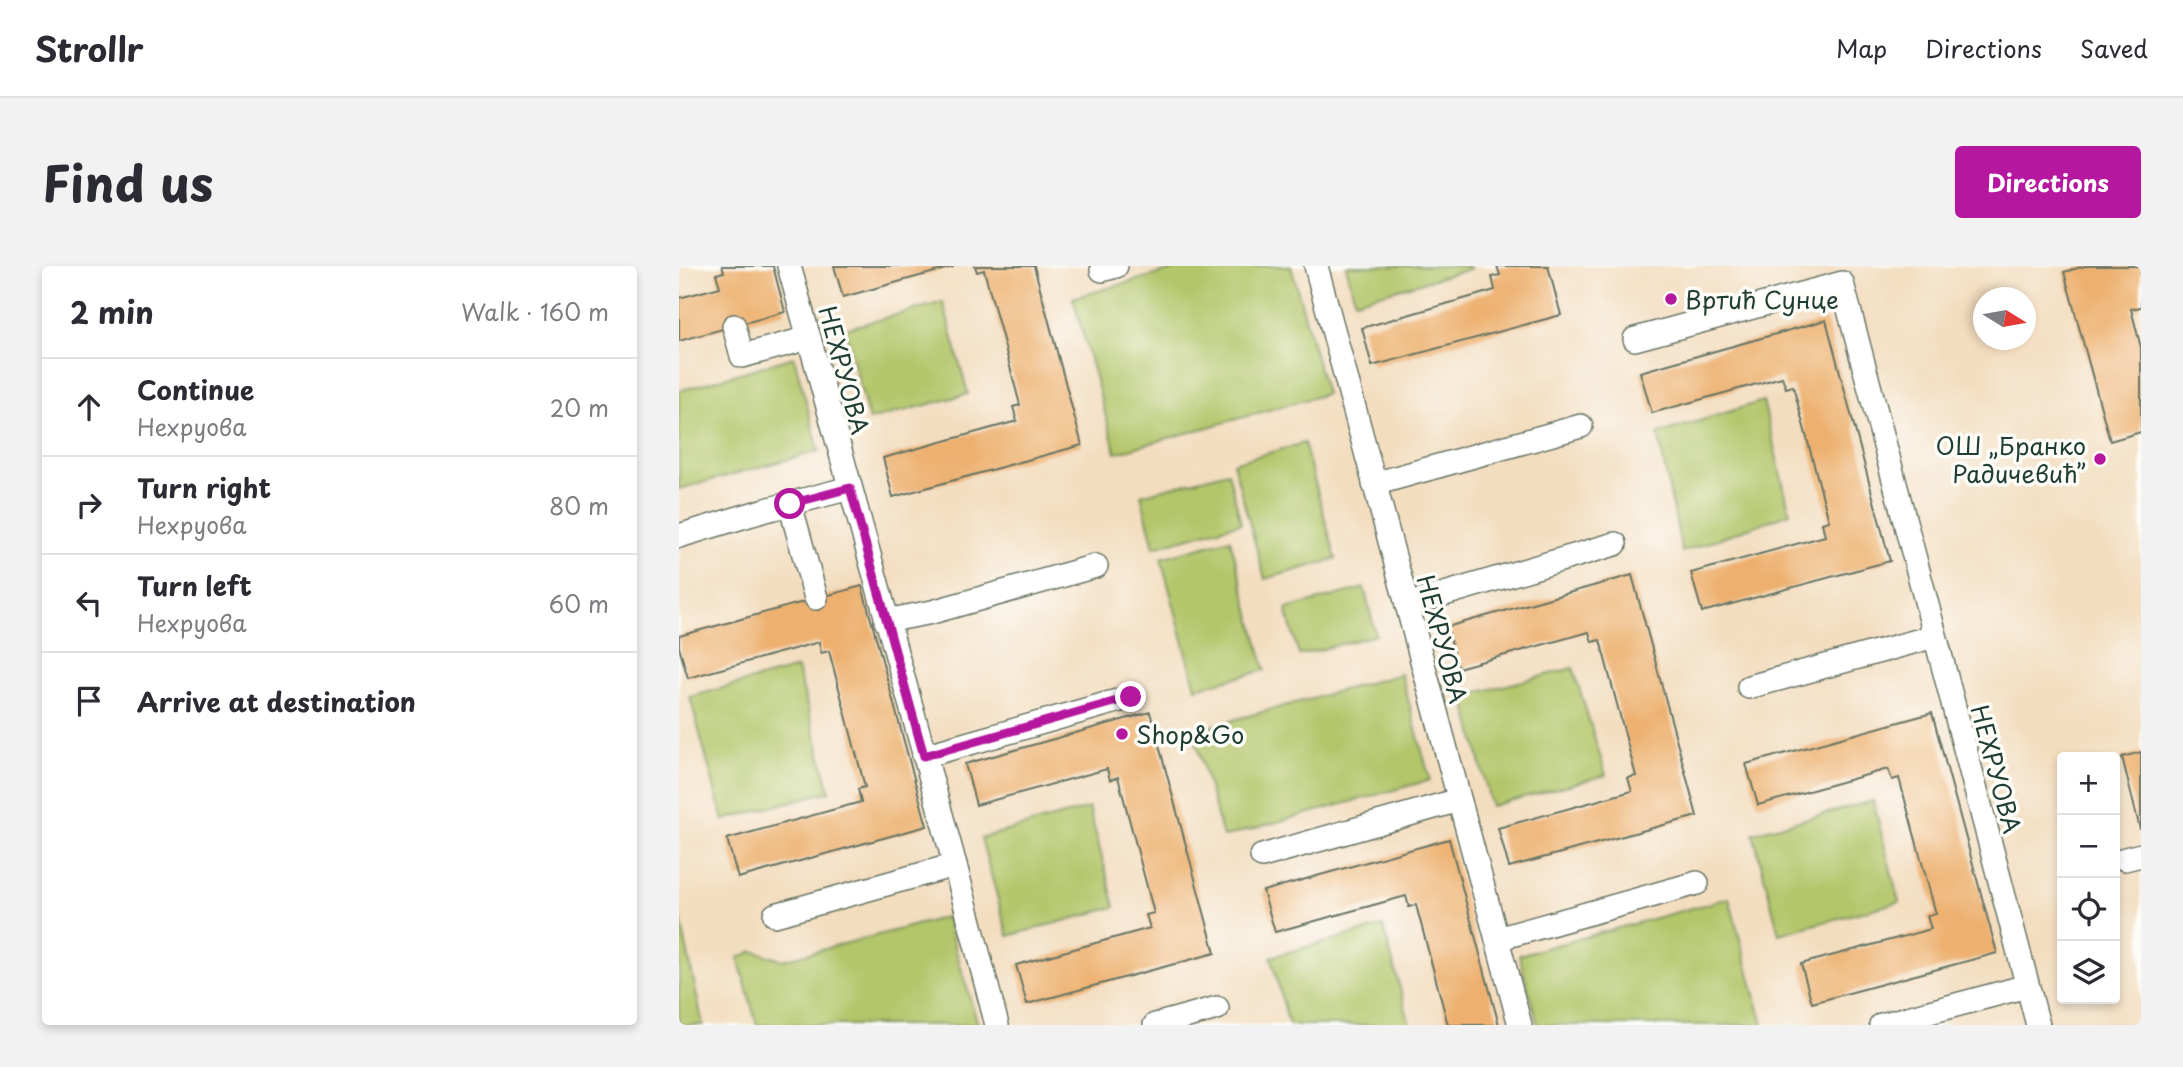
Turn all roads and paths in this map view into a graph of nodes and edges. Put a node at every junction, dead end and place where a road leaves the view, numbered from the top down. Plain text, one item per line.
1 (789, 266) edge
2 (1315, 266) edge
3 (734, 326) dead end
4 (809, 338) junction
5 (1636, 338) dead end
6 (1581, 426) dead end
7 (1374, 484) junction
8 (850, 488) junction
9 (790, 504) junction
10 (679, 537) edge
11 (1615, 544) dead end
12 (1096, 566) dead end
13 (816, 598) dead end
14 (1407, 605) junction
15 (886, 621) junction
16 (1935, 636) junction
17 (1749, 687) dead end
18 (1131, 697) dead end
19 (924, 756) junction
20 (1459, 800) junction
21 (1262, 856) dead end
22 (955, 865) junction
23 (1697, 883) dead end
24 (775, 915) dead end
25 (1497, 939) junction
26 (2027, 986) junction
27 (1217, 1008) dead end
28 (997, 1025) edge
29 (1155, 1025) edge
30 (1520, 1025) edge
31 (1881, 1025) edge
32 (2038, 1025) edge

1 - 4 street, НЕХРУОВА
2 - 7 street, НЕХРУОВА
3 - 4 street
4 - 8 street, НЕХРУОВА
5 - 16 street, НЕХРУОВА
6 - 7 street
7 - 14 street, НЕХРУОВА
8 - 9 street
8 - 15 street, НЕХРУОВА
9 - 10 street
9 - 13 street
11 - 14 street
12 - 15 street
14 - 20 street, НЕХРУОВА
15 - 19 street, НЕХРУОВА
16 - 17 street
16 - 26 street, НЕХРУОВА
18 - 19 street
19 - 22 street, НЕХРУОВА
20 - 21 street
20 - 25 street, НЕХРУОВА
22 - 24 street
22 - 28 street, НЕХРУОВА
23 - 25 street
25 - 30 street, НЕХРУОВА
26 - 31 street
26 - 32 street, НЕХРУОВА
27 - 29 street

